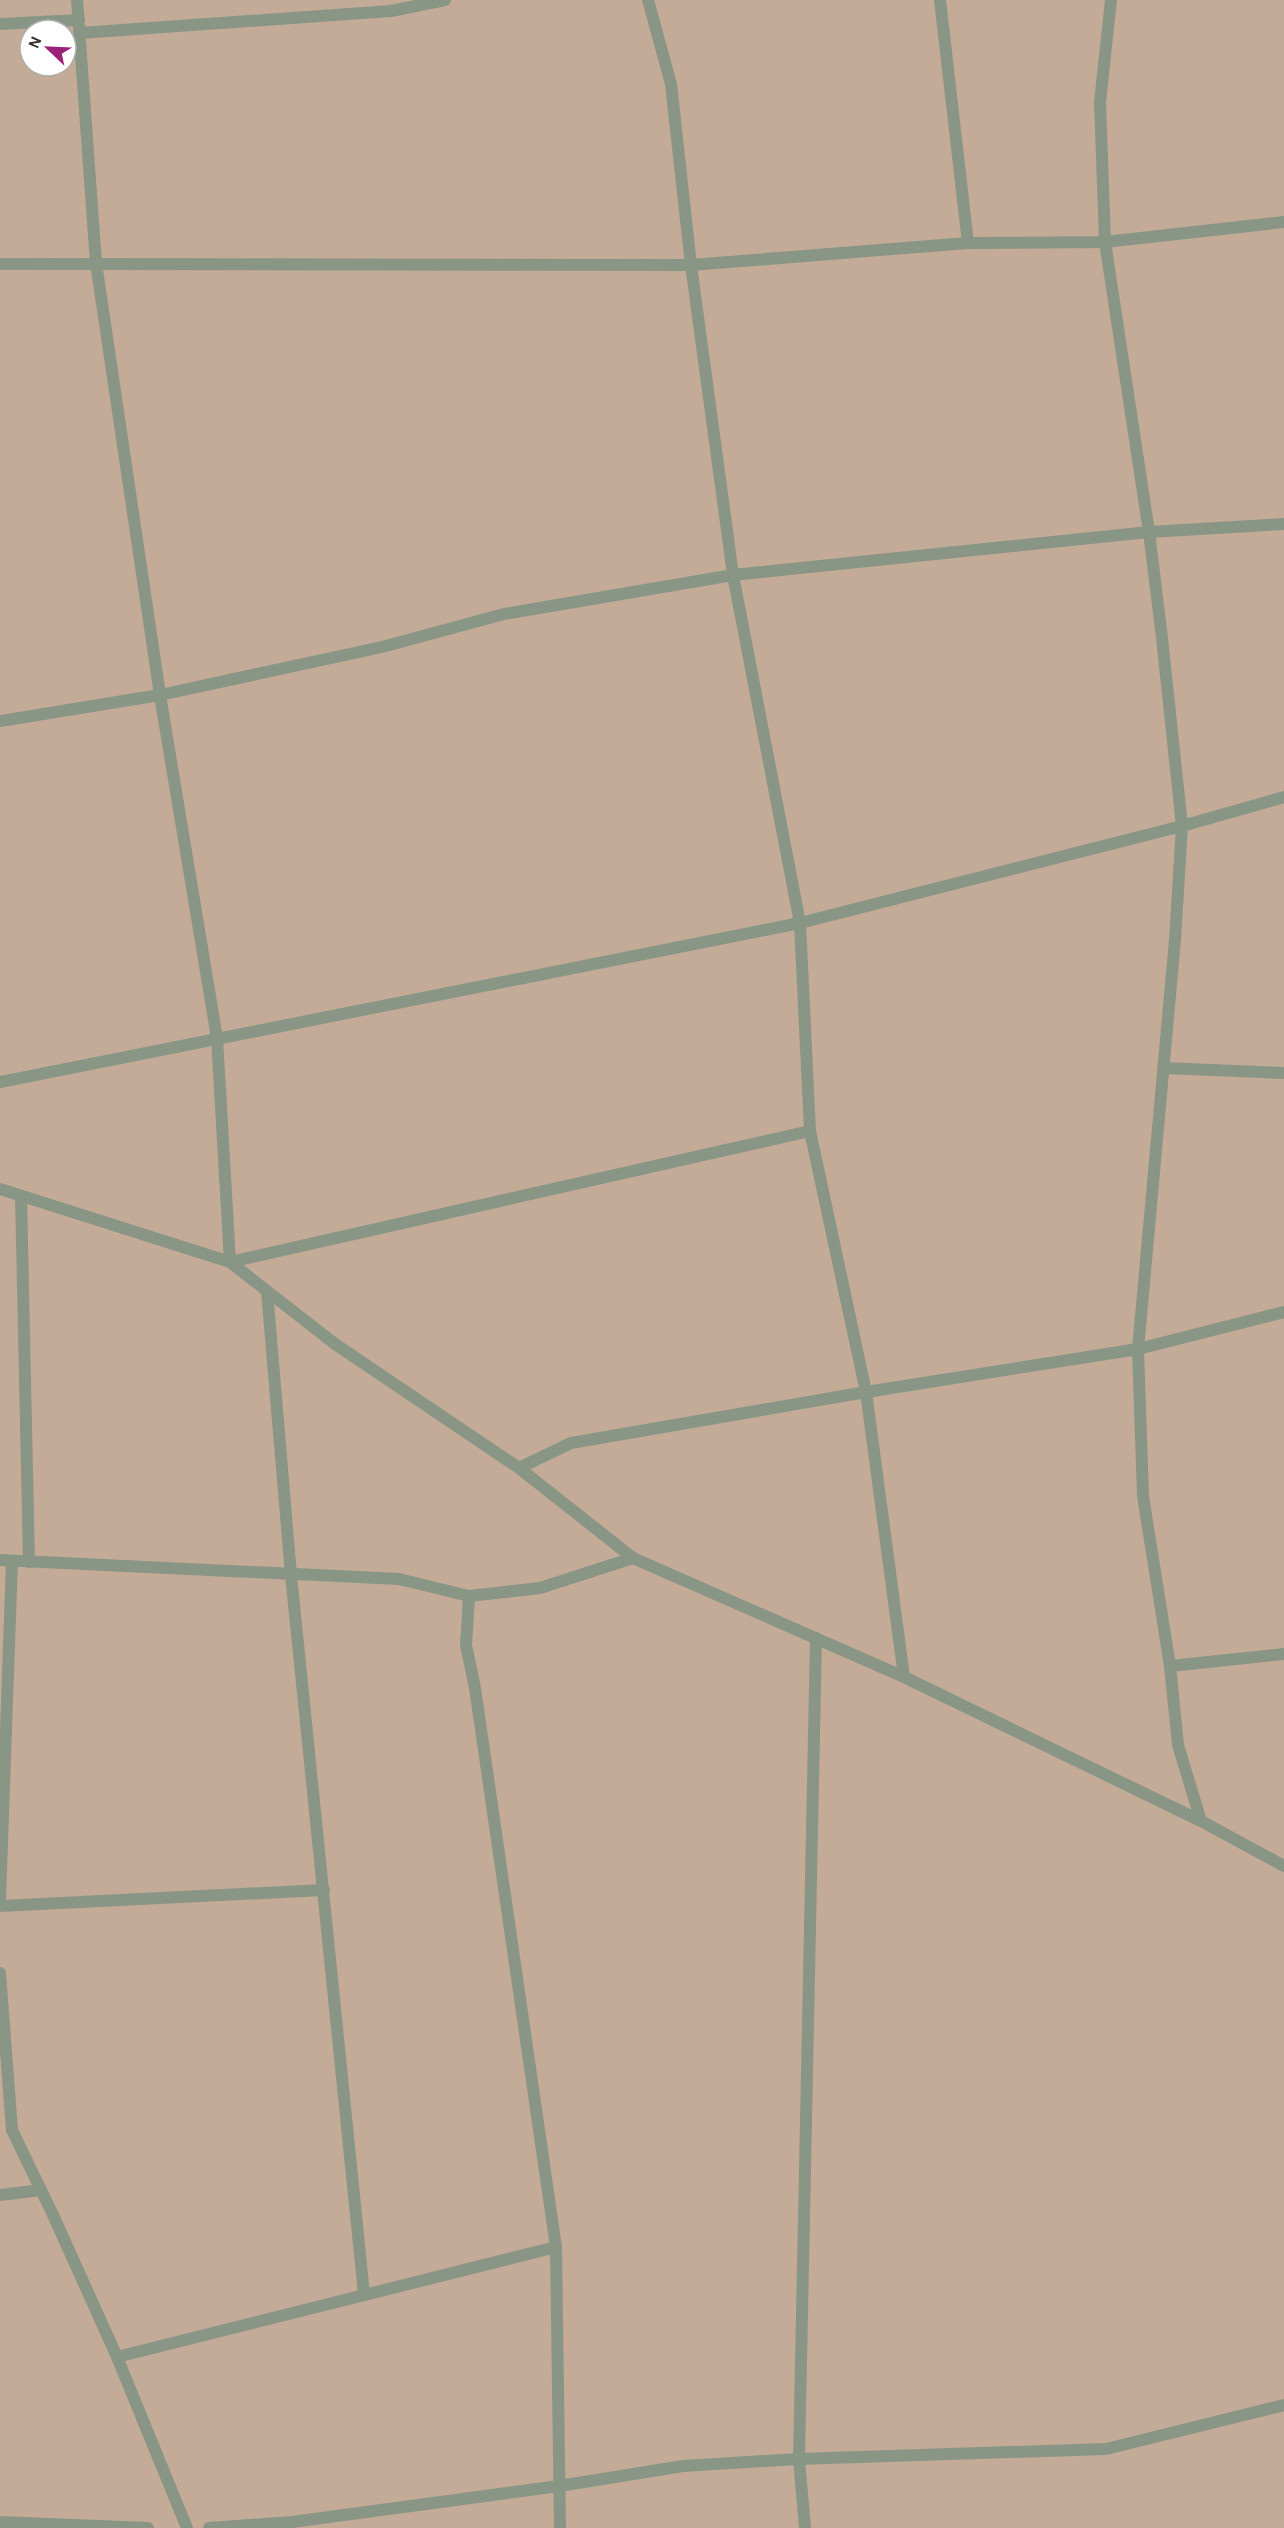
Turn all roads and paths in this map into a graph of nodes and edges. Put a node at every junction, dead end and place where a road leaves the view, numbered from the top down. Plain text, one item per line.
1 (77, 0) edge
2 (445, 0) edge
3 (648, 0) edge
4 (940, 0) edge
5 (1111, 0) edge
6 (79, 20) junction
7 (0, 24) edge
8 (80, 33) junction
9 (1284, 222) edge
10 (1105, 242) junction
11 (968, 243) junction
12 (96, 263) junction
13 (0, 264) edge
14 (691, 265) junction
15 (1284, 524) edge
16 (1149, 532) junction
17 (733, 575) junction
18 (160, 695) junction
19 (0, 721) edge
20 (1284, 797) edge
21 (1182, 826) junction
22 (800, 923) junction
23 (217, 1038) junction
24 (1164, 1068) junction
25 (1284, 1073) edge
26 (0, 1082) edge
27 (810, 1131) junction
28 (0, 1189) edge
29 (21, 1196) junction
30 (230, 1262) junction
31 (267, 1291) junction
32 (1284, 1312) edge
33 (1138, 1349) junction
34 (866, 1392) junction
35 (519, 1468) junction
36 (633, 1558) junction
37 (6, 1560) edge
38 (29, 1562) junction
39 (291, 1575) junction
40 (469, 1596) junction
41 (816, 1638) junction
42 (1284, 1654) edge
43 (1170, 1666) junction
44 (904, 1677) junction
45 (1201, 1821) junction
46 (1284, 1866) edge
47 (324, 1890) junction
48 (0, 1900) edge
49 (0, 1906) edge
50 (0, 1973) edge
51 (41, 2190) junction
52 (0, 2195) edge
53 (556, 2247) junction
54 (364, 2294) junction
55 (117, 2357) junction
56 (1284, 2405) edge
57 (799, 2459) junction
58 (559, 2486) junction
59 (0, 2522) edge
60 (328, 2522) edge
61 (67, 2526) edge
62 (148, 2528) edge
63 (187, 2528) edge
64 (209, 2528) edge
65 (560, 2528) edge
66 (806, 2528) edge

1 - 6 street
2 - 8 street
3 - 14 street
4 - 11 street
5 - 10 street
6 - 7 street
6 - 8 street
8 - 12 street
9 - 10 street
10 - 11 street
10 - 16 street
11 - 14 street
12 - 13 street
12 - 14 street
12 - 18 street
14 - 17 street
15 - 16 street
16 - 17 street
16 - 21 street
17 - 18 street
17 - 22 street
18 - 19 street
18 - 23 street
20 - 21 street
21 - 22 street
21 - 24 street
22 - 23 street
22 - 27 street
23 - 26 street
23 - 30 street
24 - 25 street
24 - 33 street
27 - 30 street
27 - 34 street
28 - 29 street
29 - 30 street
29 - 38 street
30 - 31 street
31 - 35 street
31 - 39 street
32 - 33 street
33 - 34 street
33 - 43 street
34 - 35 street
34 - 44 street
35 - 36 street
36 - 40 street
36 - 41 street
37 - 38 street
37 - 48 street
38 - 39 street
39 - 40 street
39 - 47 street
40 - 53 street
41 - 44 street
41 - 57 street
42 - 43 street
43 - 45 street
44 - 45 street
45 - 46 street
47 - 49 street
47 - 54 street
50 - 51 street
51 - 52 street
51 - 55 street
53 - 54 street
53 - 58 street
54 - 55 street
55 - 63 street
56 - 57 street
57 - 58 street
57 - 66 street
58 - 60 street
58 - 65 street
59 - 61 street
60 - 64 street
61 - 62 street

